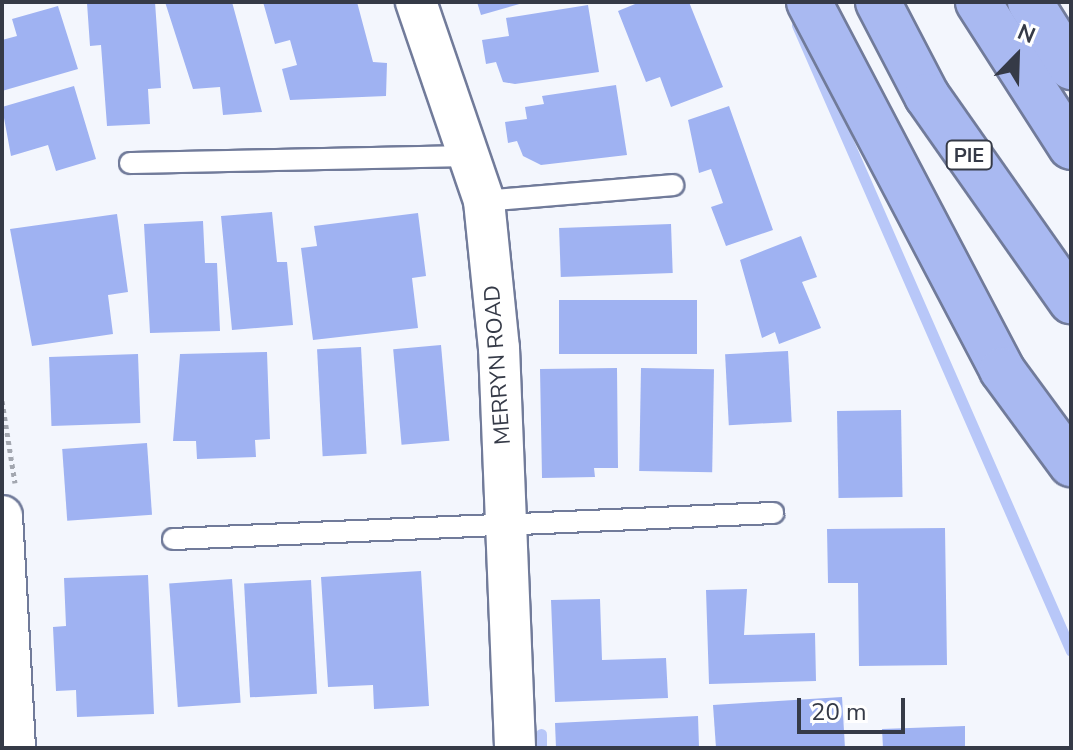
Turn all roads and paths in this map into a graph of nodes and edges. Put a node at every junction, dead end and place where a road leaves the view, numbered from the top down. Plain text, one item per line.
1 (416, 2) edge
2 (809, 2) edge
3 (878, 2) edge
4 (978, 2) edge
5 (1030, 2) edge
6 (1071, 67) edge
7 (1071, 147) edge
8 (470, 156) junction
9 (130, 163) dead end
10 (673, 185) dead end
11 (484, 201) junction
12 (1071, 301) edge
13 (1071, 464) edge
14 (773, 513) dead end
15 (2, 518) edge
16 (508, 528) junction
17 (173, 539) dead end
18 (15, 748) edge
19 (515, 748) edge

1 - 8 street, MERRYN ROAD
2 - 13 highway
3 - 12 highway, PIE
4 - 7 highway
5 - 6 highway
8 - 9 lane
8 - 11 street, MERRYN ROAD
10 - 11 lane
11 - 16 street, MERRYN ROAD
14 - 16 lane
15 - 18 street
16 - 17 lane
16 - 19 street, MERRYN ROAD

